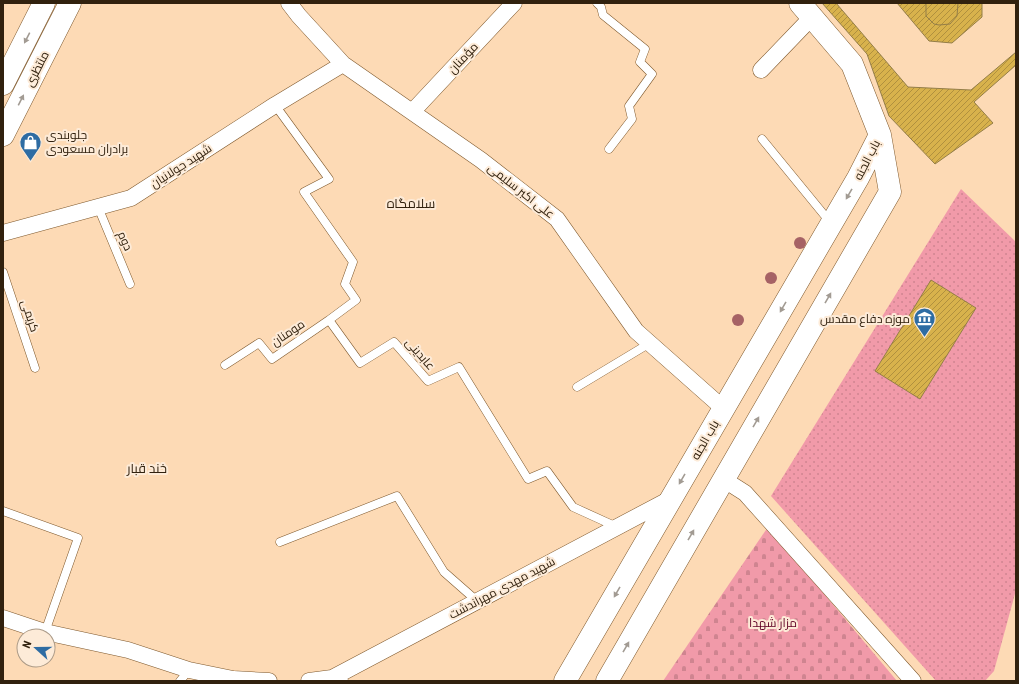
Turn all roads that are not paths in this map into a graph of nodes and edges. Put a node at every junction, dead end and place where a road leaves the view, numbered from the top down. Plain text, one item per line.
1 (44, 3) edge
2 (70, 3) edge
3 (289, 3) edge
4 (514, 3) edge
5 (597, 3) edge
6 (806, 10) edge
7 (343, 64) junction
8 (761, 70) dead end
9 (3, 84) edge
10 (275, 106) junction
11 (412, 112) junction
12 (3, 135) edge
13 (880, 135) junction
14 (762, 139) dead end
15 (609, 149) dead end
16 (98, 207) junction
17 (831, 224) junction
18 (3, 233) edge
19 (3, 272) edge
20 (130, 284) dead end
21 (329, 320) junction
22 (650, 343) junction
23 (225, 365) dead end
24 (35, 368) dead end
25 (577, 387) dead end
26 (724, 409) junction
27 (723, 479) junction
28 (672, 498) junction
29 (3, 511) edge
30 (617, 527) junction
31 (280, 542) dead end
32 (477, 601) junction
33 (3, 618) edge
34 (33, 628) edge
35 (46, 628) edge
36 (56, 634) edge
37 (184, 675) edge
38 (336, 680) edge
39 (269, 681) edge
40 (309, 681) edge
41 (565, 681) edge
42 (607, 681) edge
43 (913, 681) edge

1 -> 9 street, منتظری
12 -> 2 street, منتظری
3 - 7 street, علی اکبر سلیمی
4 - 11 street, مؤمنان
5 - 15 lane
6 - 8 street
6 - 13 street
7 - 10 street, شهید جولانیان
7 - 11 street, علی اکبر سلیمی
10 - 16 street, شهید جولانیان
10 - 21 lane
11 - 22 street, علی اکبر سلیمی
13 -> 17 street, باب الجنه
27 -> 13 street, باب الجنه
14 - 17 lane
16 - 18 street, شهید جولانیان
16 - 20 lane, دوم
17 -> 26 street, باب الجنه
19 - 24 lane, کریمی
21 - 23 lane, مومنان
21 - 30 lane, عابدینی
22 - 25 lane
22 - 26 street, علی اکبر سلیمی
26 -> 28 street, باب الجنه
42 -> 27 street, باب الجنه
27 - 43 street
28 - 30 street, شهید مهدی مهراندشت
28 -> 41 street, باب الجنه
29 - 35 lane
30 - 32 street, شهید مهدی مهراندشت
31 - 32 lane
32 - 38 street, شهید مهدی مهراندشت
33 - 34 street
36 - 37 street
37 - 39 street
38 - 40 street, شهید مهدی مهراندشت

